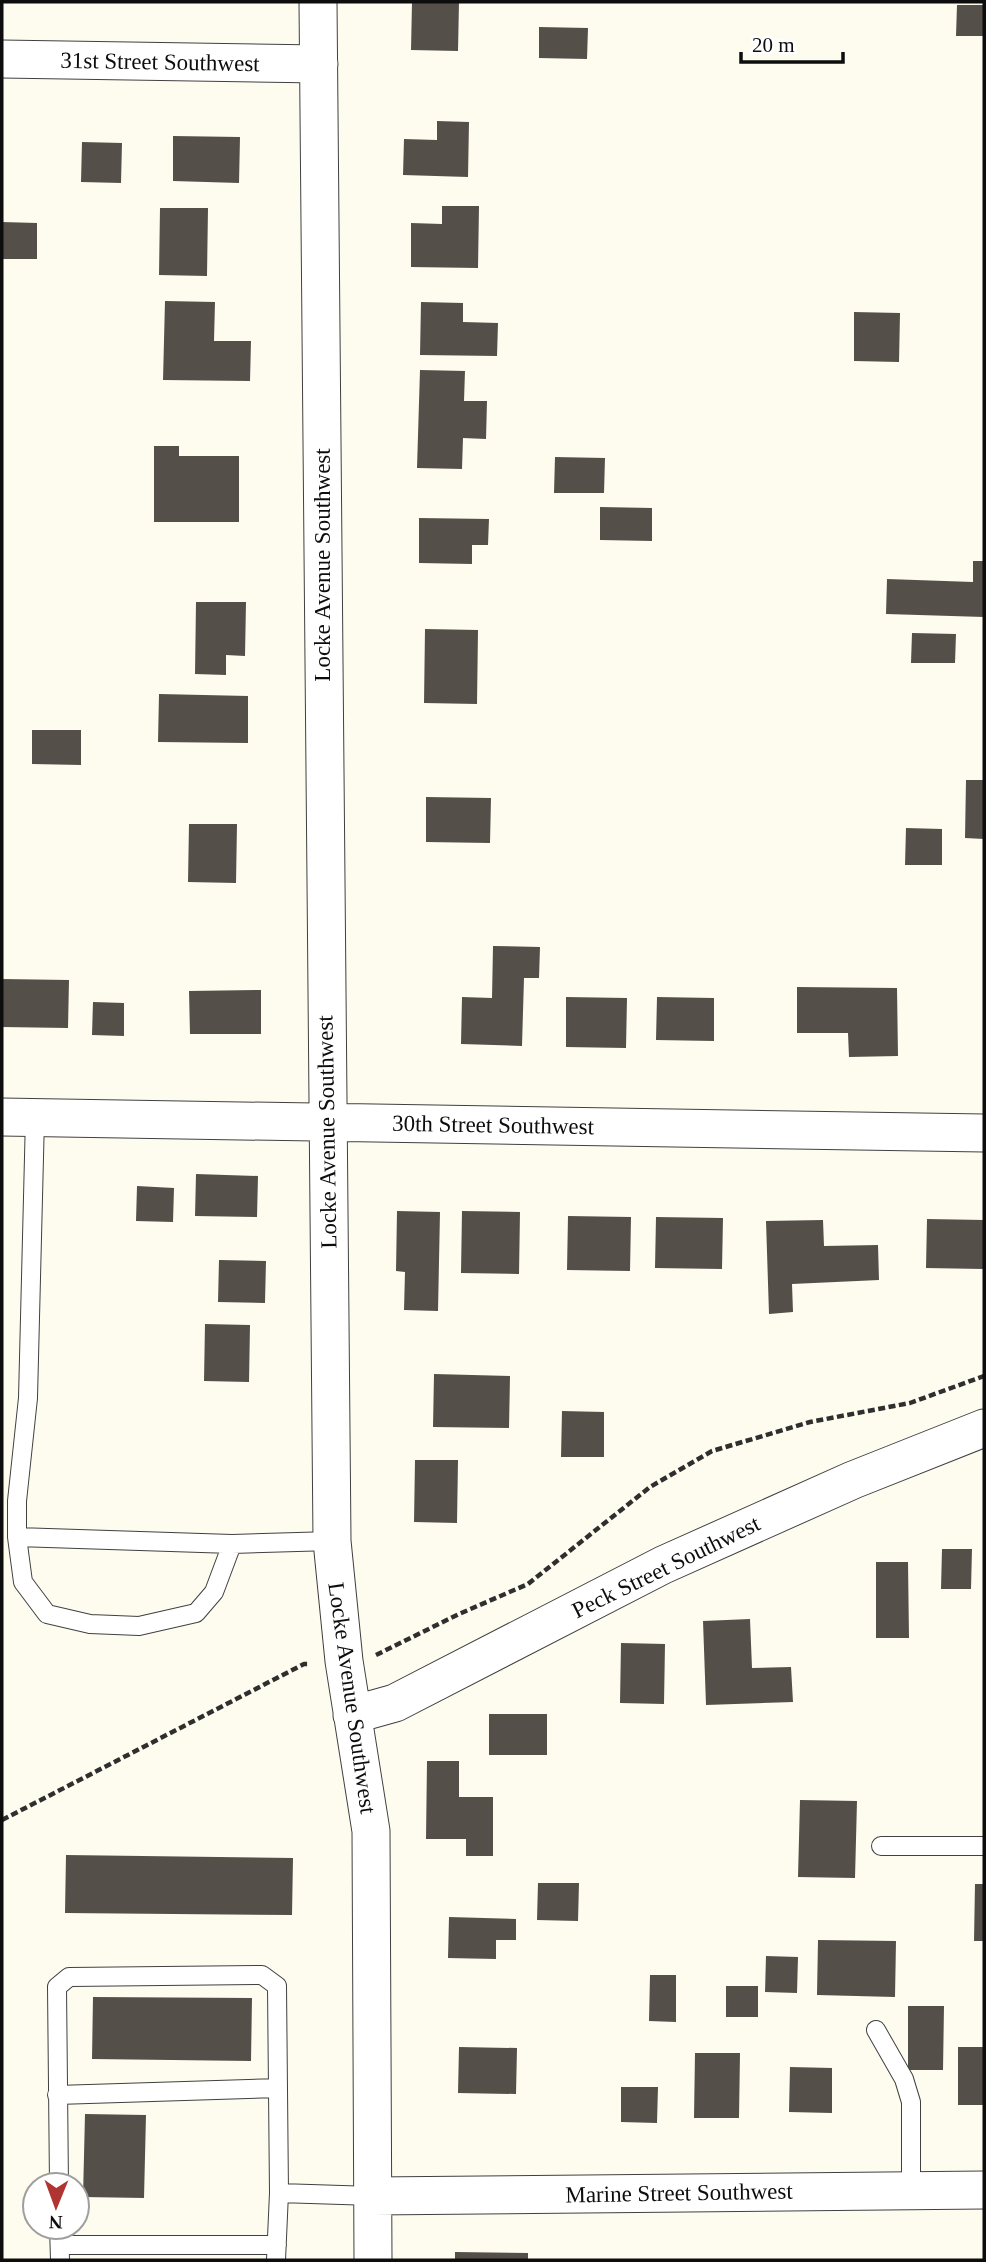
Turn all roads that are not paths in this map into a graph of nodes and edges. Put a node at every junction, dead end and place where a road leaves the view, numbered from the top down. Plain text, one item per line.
1 (318, 2) edge
2 (2, 59) edge
3 (319, 64) junction
4 (18, 1117) edge
5 (327, 1122) junction
6 (984, 1133) edge
7 (984, 1428) edge
8 (17, 1537) junction
9 (332, 1541) junction
10 (232, 1544) junction
11 (352, 1716) junction
12 (881, 1846) dead end
13 (984, 1846) edge
14 (876, 2029) dead end
15 (278, 2088) junction
16 (57, 2095) junction
17 (59, 2171) edge
18 (984, 2190) edge
19 (911, 2191) junction
20 (279, 2193) junction
21 (373, 2196) junction
22 (60, 2244) edge
23 (277, 2253) edge
24 (373, 2260) edge

1 - 3 street, Locke Avenue Southwest
2 - 3 street, 31st Street Southwest
3 - 5 street, Locke Avenue Southwest
4 - 5 street, 30th Street Southwest
4 - 8 lane
5 - 6 street, 30th Street Southwest
5 - 9 street, Locke Avenue Southwest
7 - 11 street, Peck Street Southwest
8 - 10 lane
8 - 10 lane
9 - 10 lane
9 - 11 street, Locke Avenue Southwest
11 - 21 street, Locke Avenue Southwest
12 - 13 lane
14 - 19 lane
15 - 16 lane
15 - 16 lane
15 - 20 lane
16 - 17 lane
18 - 19 street, Marine Street Southwest
19 - 21 street, Marine Street Southwest
20 - 21 lane
20 - 23 lane
21 - 24 street, Locke Avenue Southwest
22 - 23 lane

